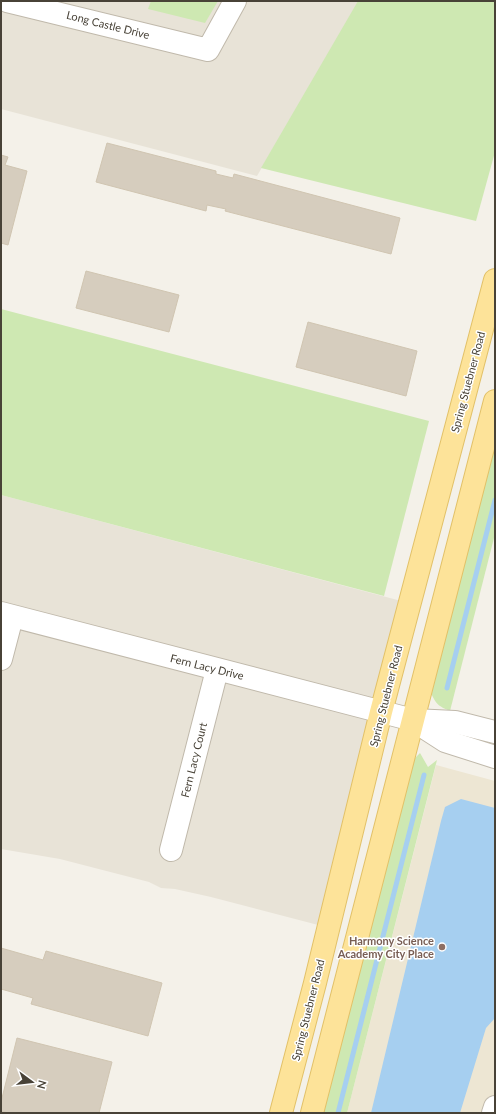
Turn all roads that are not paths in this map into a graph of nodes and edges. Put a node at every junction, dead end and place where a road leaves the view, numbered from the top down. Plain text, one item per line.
1 (7, 1) edge
2 (235, 1) edge
3 (495, 280) edge
4 (489, 329) edge
5 (495, 401) edge
6 (6, 615) edge
7 (1, 659) edge
8 (217, 670) junction
9 (382, 712) junction
10 (413, 720) junction
11 (495, 732) edge
12 (495, 757) edge
13 (172, 850) dead end
14 (315, 983) junction
15 (344, 990) junction
16 (495, 1107) edge
17 (281, 1113) edge
18 (312, 1113) edge
19 (493, 1113) edge

1 - 2 street, Long Castle Drive
3 - 4 main road, Spring Stuebner Road
4 - 9 main road, Spring Stuebner Road
5 - 10 main road
6 - 7 street
6 - 8 street, Fern Lacy Drive
8 - 9 street, Fern Lacy Drive
8 - 13 street, Fern Lacy Court
9 - 10 street, Fern Lacy Drive
9 - 14 main road, Spring Stuebner Road
10 - 11 street
10 - 12 street
10 - 15 main road
14 - 15 main road
14 - 17 main road, Spring Stuebner Road
15 - 18 main road
16 - 19 street

